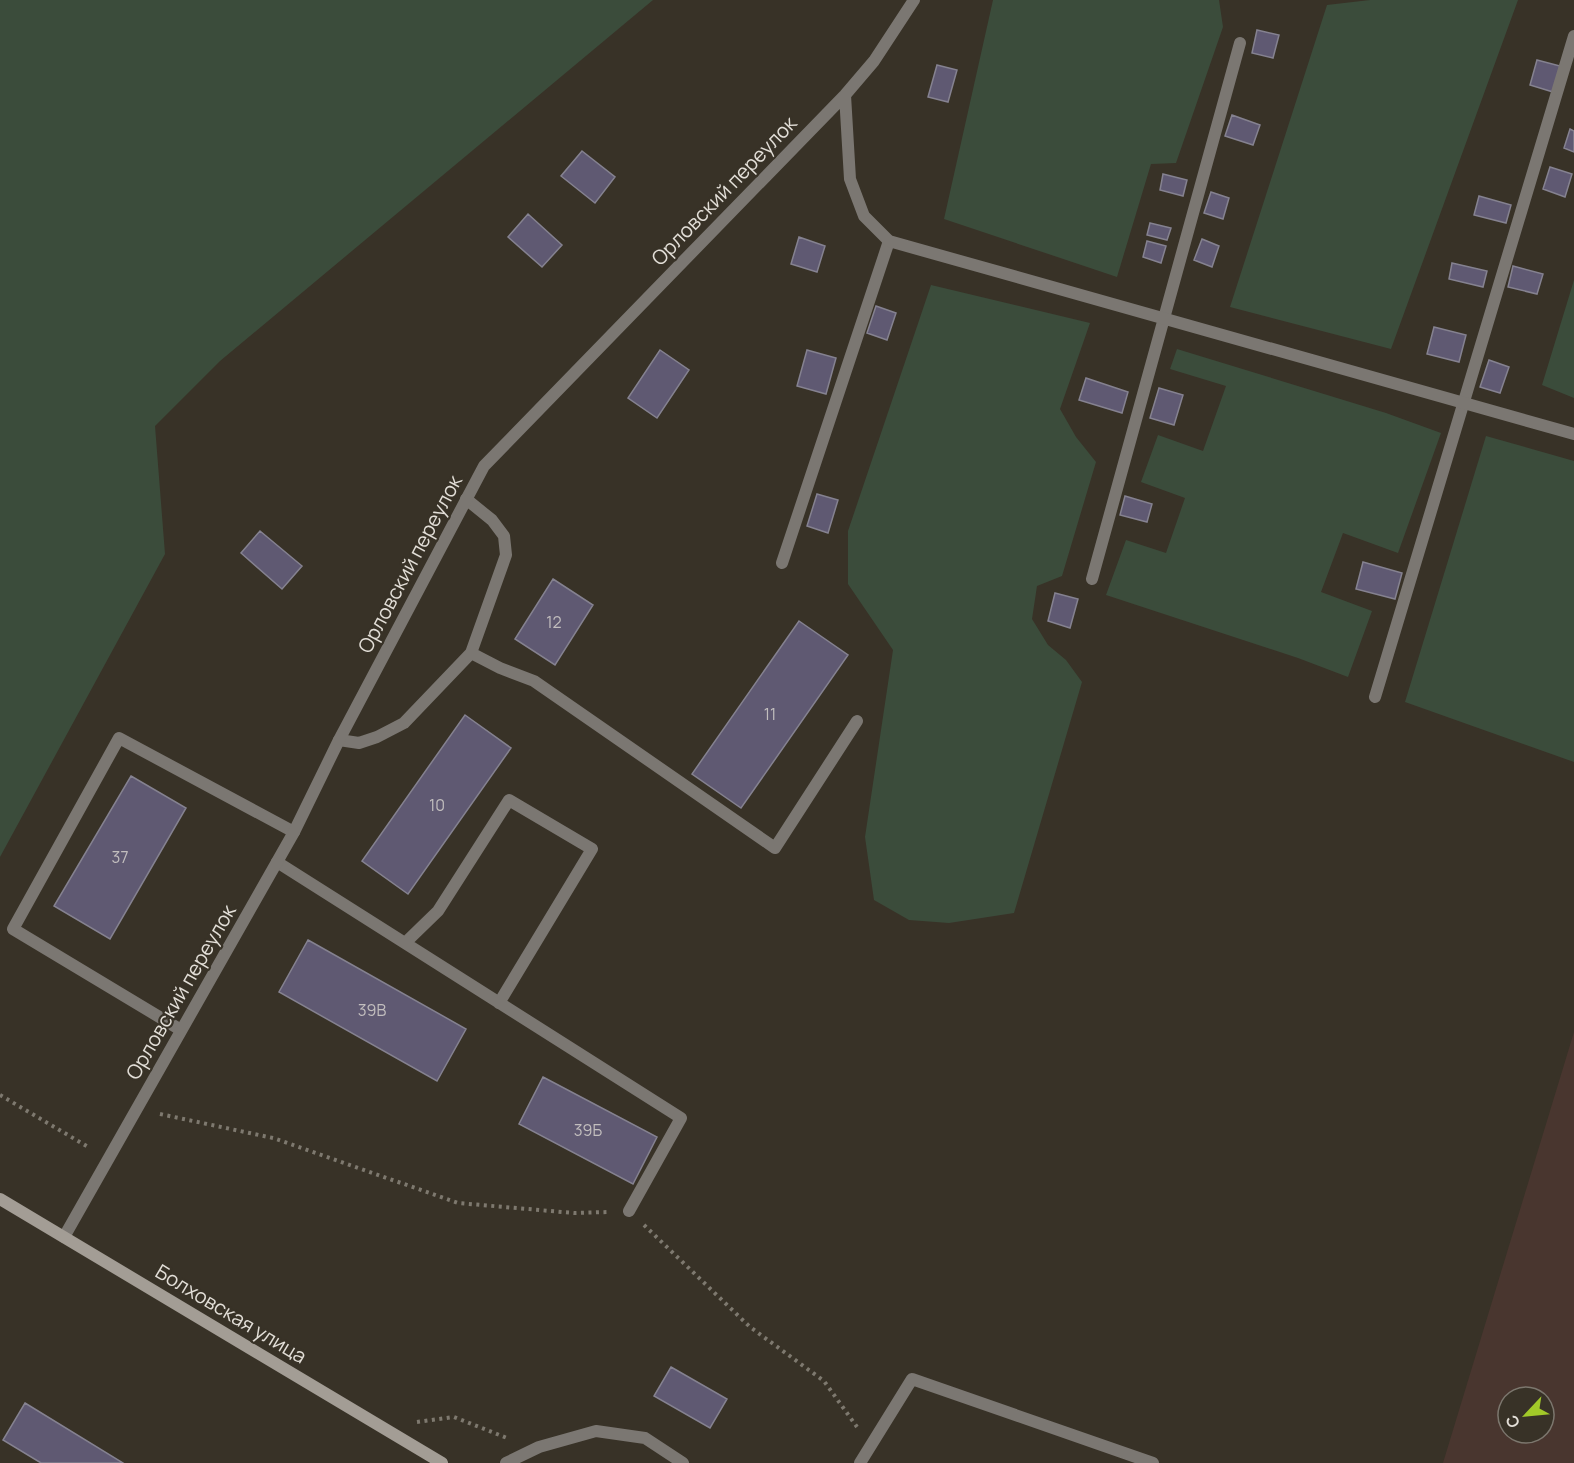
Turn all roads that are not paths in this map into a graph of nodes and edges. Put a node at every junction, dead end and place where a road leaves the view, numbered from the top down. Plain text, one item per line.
1 (914, 0) edge
2 (1574, 36) edge
3 (1240, 43) dead end
4 (845, 95) junction
5 (889, 241) junction
6 (1164, 319) junction
7 (1464, 403) junction
8 (1574, 434) edge
9 (466, 499) junction
10 (782, 563) dead end
11 (1092, 579) dead end
12 (471, 653) junction
13 (1375, 697) dead end
14 (857, 722) dead end
15 (339, 740) junction
16 (294, 832) junction
17 (277, 862) junction
18 (405, 943) junction
19 (499, 1003) junction
20 (181, 1030) junction
21 (1, 1202) edge
22 (629, 1211) road end
23 (64, 1237) junction
24 (442, 1463) edge
25 (506, 1463) edge
26 (683, 1463) edge
27 (860, 1463) edge
28 (1154, 1463) edge

1 - 4 street, Орловский переулок
2 - 7 street
3 - 6 street
4 - 5 street
4 - 9 street, Орловский переулок
5 - 6 street
5 - 10 street
6 - 7 street
6 - 11 street
7 - 8 street
7 - 13 street
9 - 12 street
9 - 15 street, Орловский переулок
12 - 14 street
12 - 15 street
15 - 16 street, Орловский переулок
16 - 17 street, Орловский переулок
16 - 20 street
17 - 18 street
17 - 20 street, Орловский переулок
18 - 19 street
18 - 19 street
19 - 22 street
20 - 23 street, Орловский переулок
21 - 23 main road, Болховская улица
23 - 24 main road, Болховская улица
25 - 26 street
27 - 28 street

